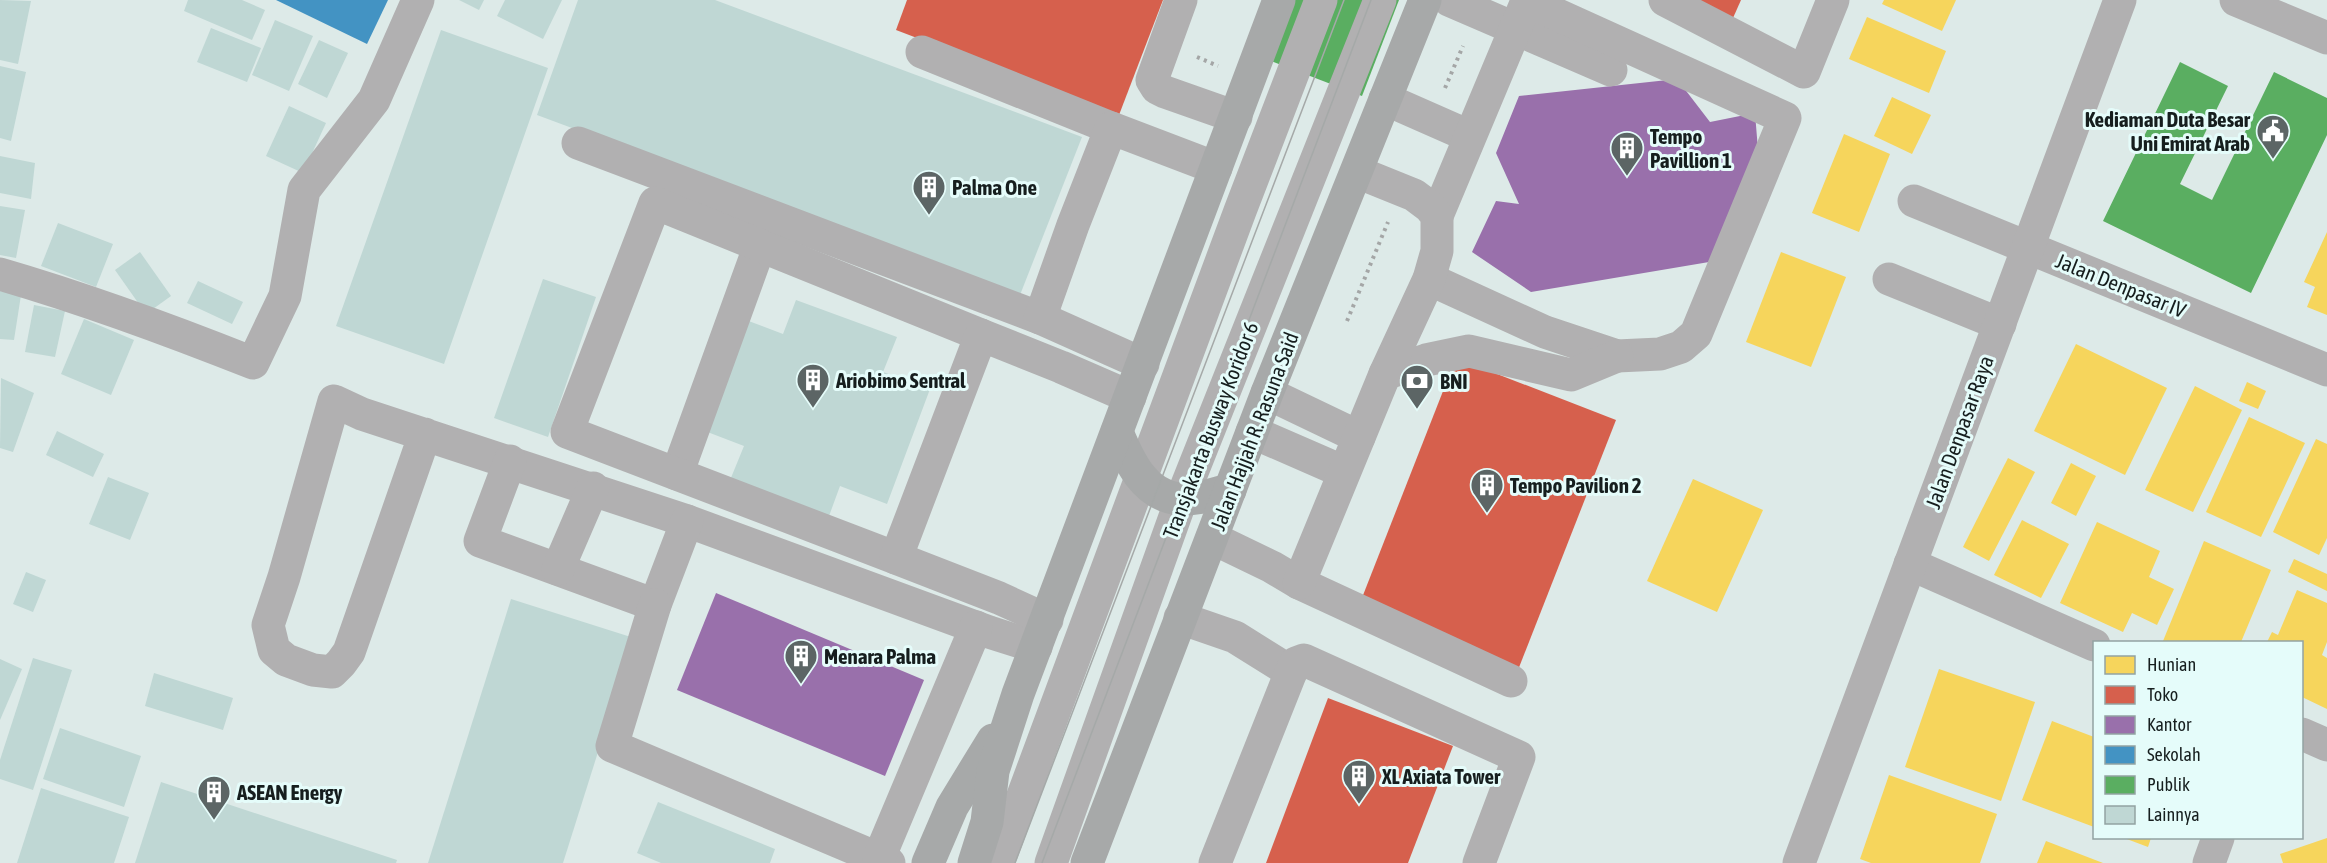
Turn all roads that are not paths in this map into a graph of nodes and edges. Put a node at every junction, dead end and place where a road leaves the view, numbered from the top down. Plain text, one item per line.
1 (418, 0) edge
2 (1182, 0) edge
3 (1279, 0) edge
4 (1321, 0) edge
5 (1380, 0) edge
6 (1425, 0) edge
7 (1449, 0) edge
8 (1665, 0) edge
9 (1833, 0) edge
10 (2236, 0) edge
11 (2115, 2) edge
12 (1515, 30) junction
13 (2327, 38) edge
14 (922, 52) dead end
15 (1611, 70) dead end
16 (1385, 99) junction
17 (1236, 117) junction
18 (1111, 128) junction
19 (1469, 136) junction
20 (578, 143) dead end
21 (1216, 168) junction
22 (1357, 172) junction
23 (1914, 201) dead end
24 (1437, 216) junction
25 (760, 245) junction
26 (2028, 247) junction
27 (1227, 248) junction
28 (0, 274) edge
29 (1429, 279) junction
30 (1889, 279) dead end
31 (1171, 288) junction
32 (1040, 318) junction
33 (2000, 324) junction
34 (981, 335) junction
35 (1617, 356) junction
36 (1143, 364) junction
37 (2327, 369) edge
38 (1385, 374) junction
39 (1267, 393) junction
40 (1130, 398) junction
41 (1218, 406) junction
42 (1117, 432) junction
43 (1252, 432) junction
44 (424, 434) junction
45 (1359, 437) junction
46 (510, 461) junction
47 (1344, 472) junction
48 (677, 474) junction
49 (1142, 479) junction
50 (593, 488) junction
51 (1230, 490) junction
52 (1181, 500) junction
53 (687, 520) junction
54 (1212, 538) junction
55 (896, 558) junction
56 (1910, 564) junction
57 (558, 569) junction
58 (1299, 583) junction
59 (655, 606) junction
60 (1180, 618) junction
61 (975, 631) junction
62 (1038, 641) junction
63 (2093, 645) edge
64 (1291, 672) junction
65 (1511, 681) dead end
66 (1018, 694) junction
67 (2303, 735) edge
68 (2327, 746) edge
69 (2217, 839) edge
70 (883, 857) edge
71 (917, 863) edge
72 (928, 863) edge
73 (974, 863) edge
74 (998, 863) edge
75 (1051, 863) edge
76 (1087, 863) edge
77 (1215, 863) edge
78 (1479, 863) edge
79 (1798, 863) edge
80 (2209, 863) edge

1 - 28 street
2 - 17 street
3 - 17 main road
4 - 27 street
5 - 41 street, Transjakarta Busway Koridor 6
6 - 16 main road, Jalan Hajjah R. Rasuna Said
7 - 12 street
8 - 9 street
10 - 13 street
11 - 26 street, Jalan Denpasar Raya
12 - 15 street
12 - 19 street
12 - 35 street
14 - 18 street
16 - 19 street
16 - 22 main road, Jalan Hajjah R. Rasuna Said
17 - 21 main road
18 - 21 street
18 - 32 street
19 - 24 street
20 - 32 street
21 - 31 main road
22 - 24 street
22 - 39 main road, Jalan Hajjah R. Rasuna Said
23 - 26 street, Jalan Denpasar IV
24 - 29 street
25 - 34 street
25 - 48 street
25 - 48 street
26 - 33 street, Jalan Denpasar Raya
26 - 37 street, Jalan Denpasar IV
27 - 31 street
27 - 49 street
29 - 35 street
29 - 38 street
30 - 33 street
31 - 36 main road
32 - 36 street
33 - 56 street, Jalan Denpasar Raya
34 - 40 street
34 - 55 street
35 - 38 street
36 - 40 main road
38 - 45 street
39 - 43 main road, Jalan Hajjah R. Rasuna Said
39 - 45 street
40 - 42 main road
41 - 51 street
41 - 52 street, Transjakarta Busway Koridor 6
42 - 49 main road
42 - 62 main road
43 - 47 street
43 - 51 main road, Jalan Hajjah R. Rasuna Said
44 - 44 street
44 - 46 street
45 - 47 street
46 - 50 street
46 - 57 street
47 - 58 street
48 - 55 street
49 - 52 main road
49 - 74 street
50 - 53 street
50 - 57 street
51 - 52 main road
51 - 54 main road, Jalan Hajjah R. Rasuna Said
52 - 75 street, Transjakarta Busway Koridor 6
53 - 59 street
53 - 61 street
54 - 58 street
54 - 60 main road, Jalan Hajjah R. Rasuna Said
55 - 62 street
56 - 63 street
56 - 79 street, Jalan Denpasar Raya
57 - 59 street
58 - 65 street
59 - 70 street
60 - 64 street
60 - 76 main road, Jalan Hajjah R. Rasuna Said
61 - 62 street
61 - 70 street
62 - 66 main road
64 - 77 street
64 - 78 street
66 - 72 main road
66 - 73 main road
67 - 68 street
69 - 80 street
70 - 71 street

